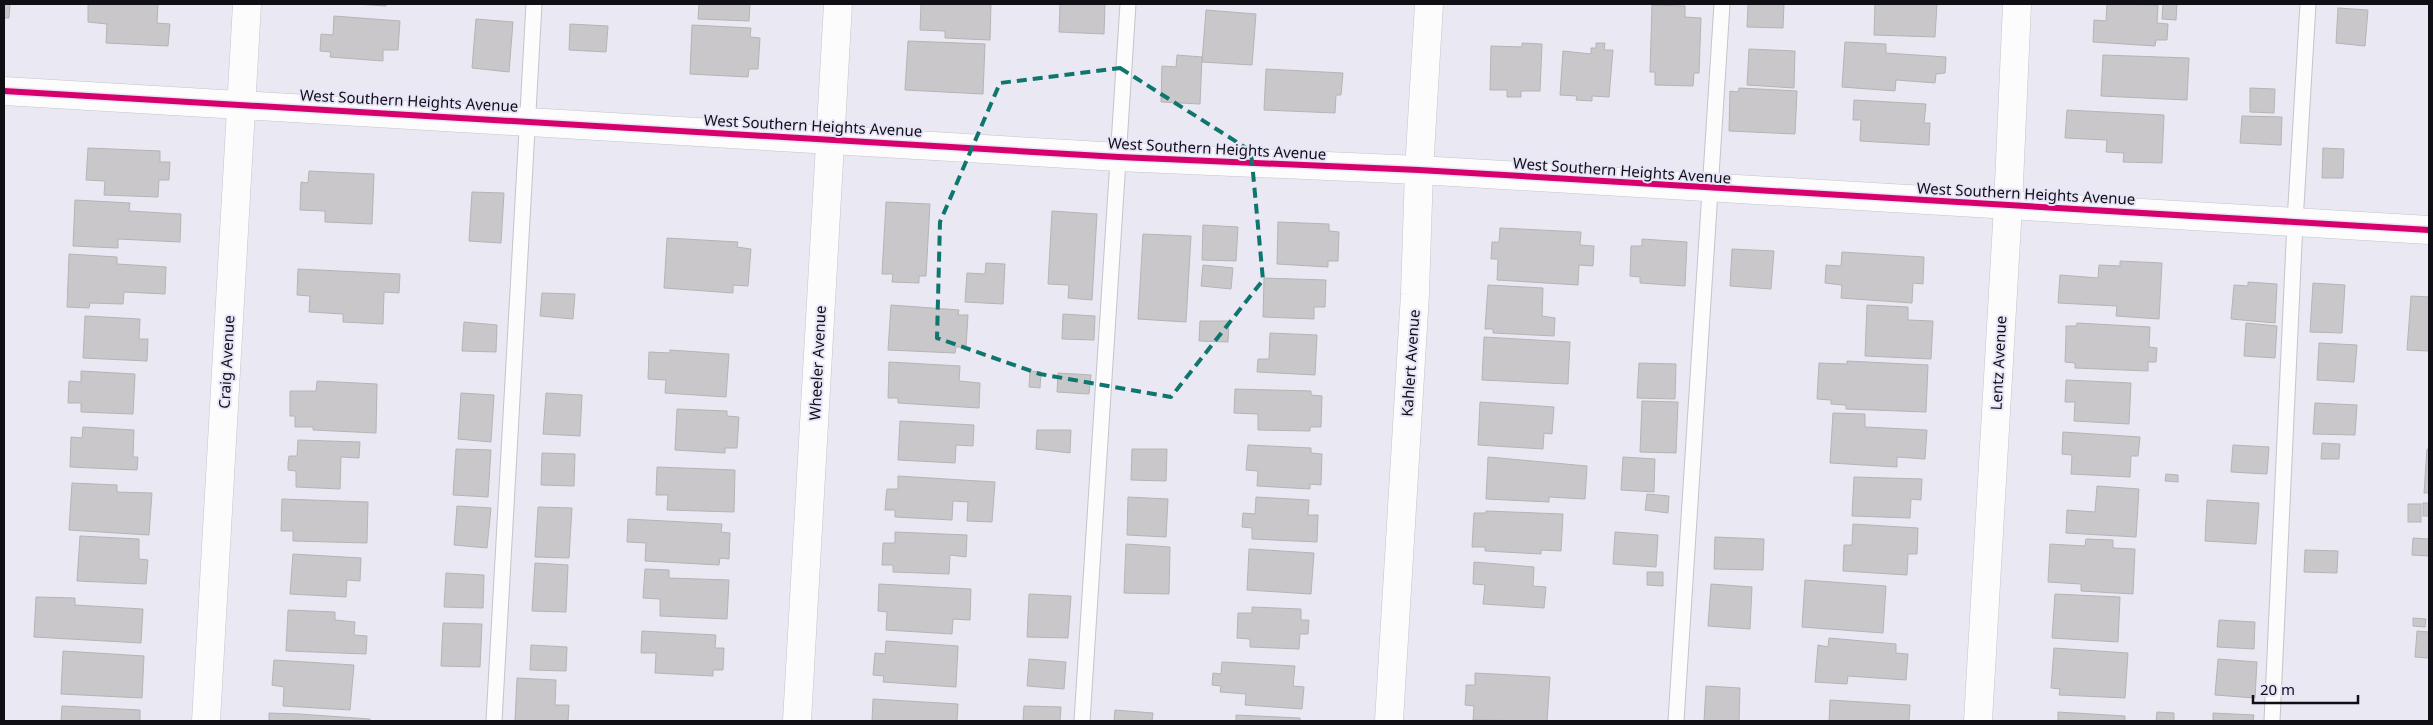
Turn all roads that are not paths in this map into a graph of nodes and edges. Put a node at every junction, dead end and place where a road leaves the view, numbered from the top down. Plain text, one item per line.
1 (247, 4) edge
2 (534, 4) edge
3 (838, 4) edge
4 (1128, 4) edge
5 (1429, 4) edge
6 (1722, 4) edge
7 (2017, 4) edge
8 (2308, 4) edge
9 (4, 91) edge
10 (242, 104) junction
11 (527, 121) junction
12 (831, 139) junction
13 (1119, 157) junction
14 (1419, 170) junction
15 (1710, 189) junction
16 (2008, 206) junction
17 (2295, 222) junction
18 (2429, 230) edge
19 (206, 721) edge
20 (494, 721) edge
21 (797, 721) edge
22 (1082, 721) edge
23 (1388, 721) edge
24 (1676, 721) edge
25 (1978, 721) edge
26 (2272, 721) edge

1 - 10 street, Craig Avenue
2 - 11 lane
3 - 12 street, Wheeler Avenue
4 - 13 lane
5 - 14 street, Kahlert Avenue
6 - 15 lane
7 - 16 street, Lentz Avenue
8 - 17 lane
9 - 10 street, West Southern Heights Avenue
10 - 11 street, West Southern Heights Avenue
10 - 19 street, Craig Avenue
11 - 12 street, West Southern Heights Avenue
11 - 20 lane
12 - 13 street, West Southern Heights Avenue
12 - 21 street, Wheeler Avenue
13 - 14 street, West Southern Heights Avenue
13 - 22 lane
14 - 15 street, West Southern Heights Avenue
14 - 23 street, Kahlert Avenue
15 - 16 street, West Southern Heights Avenue
15 - 24 lane
16 - 17 street, West Southern Heights Avenue
16 - 25 street, Lentz Avenue
17 - 18 street, West Southern Heights Avenue
17 - 26 lane

